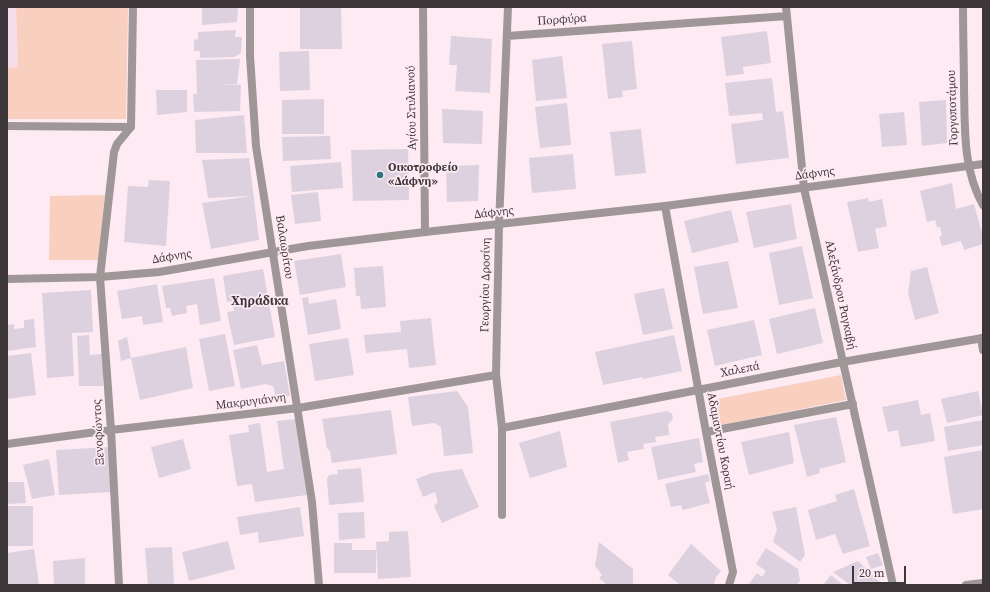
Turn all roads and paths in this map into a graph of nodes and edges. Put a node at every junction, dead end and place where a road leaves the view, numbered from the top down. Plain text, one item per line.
1 (133, 7) edge
2 (250, 7) edge
3 (423, 7) edge
4 (508, 7) edge
5 (963, 7) edge
6 (787, 11) edge
7 (507, 36) junction
8 (7, 126) edge
9 (131, 127) junction
10 (983, 164) edge
11 (969, 166) junction
12 (804, 188) junction
13 (983, 205) edge
14 (665, 206) junction
15 (499, 224) junction
16 (425, 232) junction
17 (272, 252) junction
18 (100, 277) junction
19 (7, 279) edge
20 (982, 338) edge
21 (983, 350) edge
22 (842, 362) junction
23 (496, 375) junction
24 (698, 390) junction
25 (853, 404) junction
26 (298, 408) junction
27 (502, 428) junction
28 (111, 430) junction
29 (706, 432) junction
30 (7, 444) edge
31 (502, 515) dead end
32 (983, 582) edge
33 (119, 585) edge
34 (318, 585) edge
35 (729, 585) edge
36 (893, 585) edge
37 (966, 585) edge

1 - 9 street
2 - 17 street, Βαλαωρίτου
3 - 16 street, Αγίου Στυλιανού
4 - 7 street, Γεωργίου Δροσίνη
5 - 11 street, Γοργοποτάμου
6 - 7 street, Πορφύρα
6 - 12 street, Αλεξάνδρου Ραγκαβή
7 - 15 street, Γεωργίου Δροσίνη
8 - 9 street
9 - 18 street, Ξενοφώντος
10 - 11 street, Δάφνης
11 - 12 street, Δάφνης
11 - 13 street, Γοργοποτάμου
12 - 14 street, Δάφνης
12 - 22 street, Αλεξάνδρου Ραγκαβή
14 - 15 street, Δάφνης
14 - 24 street, Αδαμαντίου Κοραή
15 - 16 street, Δάφνης
15 - 23 street, Γεωργίου Δροσίνη
16 - 17 street, Δάφνης
17 - 18 street, Δάφνης
17 - 26 street, Βαλαωρίτου
18 - 19 street, Δάφνης
18 - 28 street, Ξενοφώντος
20 - 21 street
20 - 22 street, Χαλεπά
22 - 24 street, Χαλεπά
22 - 25 street, Αλεξάνδρου Ραγκαβή
23 - 26 street, Μακρυγιάννη
23 - 27 street, Γεωργίου Δροσίνη
24 - 27 street, Χαλεπά
24 - 29 street, Αδαμαντίου Κοραή
25 - 29 street
25 - 36 street, Αλεξάνδρου Ραγκαβή
26 - 28 street, Μακρυγιάννη
26 - 34 street, Βαλαωρίτου
27 - 31 street, Γεωργίου Δροσίνη
28 - 30 street, Μακρυγιάννη
28 - 33 street, Ξενοφώντος
29 - 35 street, Αδαμαντίου Κοραή
32 - 37 street

